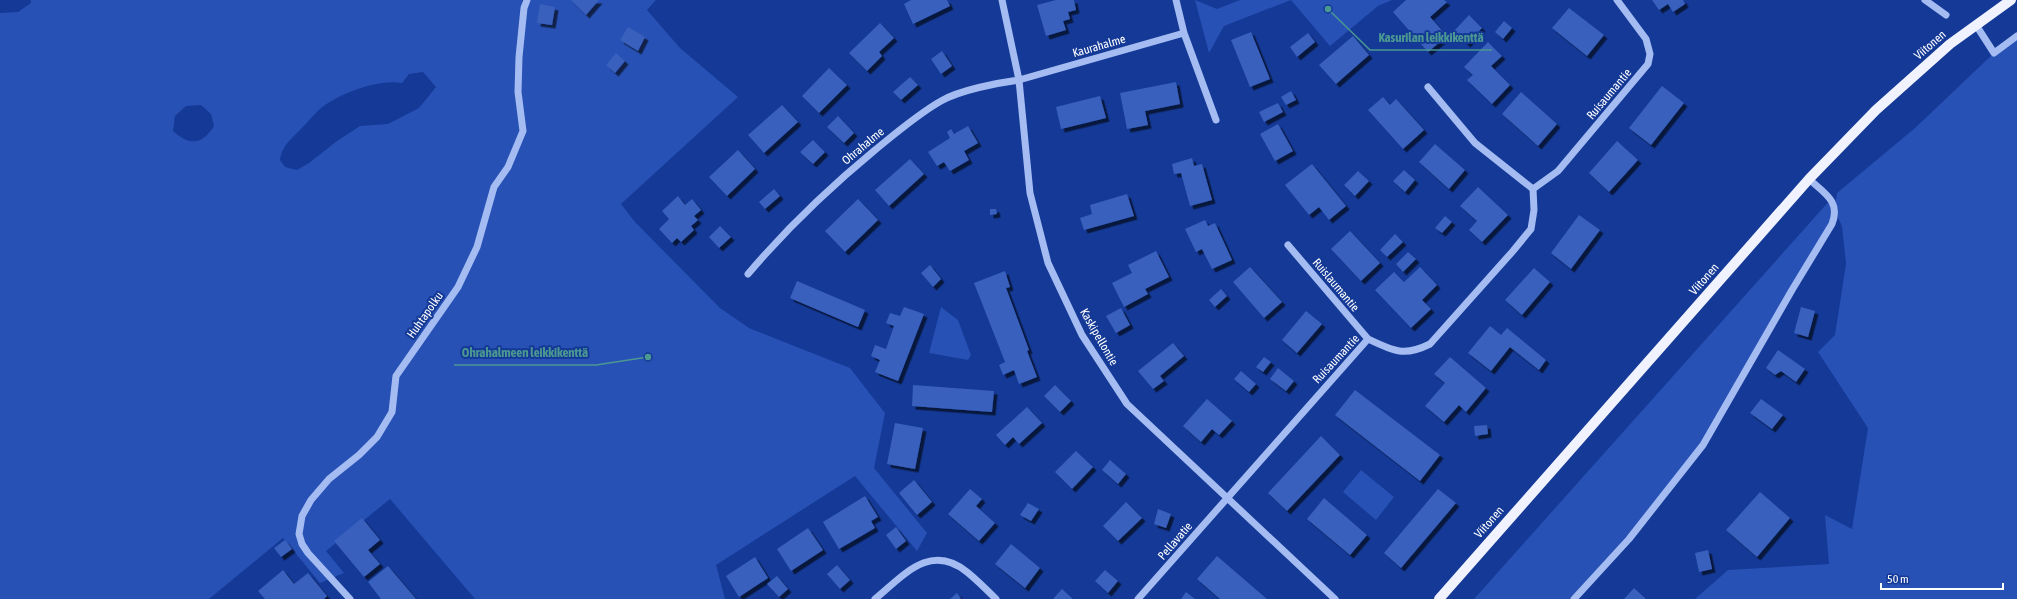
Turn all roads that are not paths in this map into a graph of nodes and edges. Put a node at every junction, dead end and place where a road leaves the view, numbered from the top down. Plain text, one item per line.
1 (527, 0) edge
2 (1002, 0) edge
3 (1176, 0) edge
4 (1617, 0) edge
5 (1924, 0) edge
6 (2011, 0) edge
7 (1946, 15) dead end
8 (1976, 25) junction
9 (1184, 33) junction
10 (2017, 36) edge
11 (1020, 80) junction
12 (1428, 87) dead end
13 (1216, 120) dead end
14 (1809, 179) junction
15 (1533, 189) junction
16 (1288, 245) dead end
17 (748, 274) dead end
18 (1368, 339) junction
19 (1227, 497) junction
20 (350, 599) edge
21 (875, 599) edge
22 (996, 599) edge
23 (1138, 599) edge
24 (1336, 599) edge
25 (1439, 599) edge
26 (1574, 599) edge

1 - 20 street, Huhtapolku
2 - 11 street, Kaskipellontie
3 - 9 street
4 - 15 street, Ruisaumantie
5 - 7 street
6 - 8 main road, Viitonen
8 - 10 street
8 - 14 main road, Viitonen
9 - 11 street, Kaurahalme
9 - 13 street
11 - 17 street, Ohrahalme
11 - 19 street, Kaskipellontie
12 - 15 street
14 - 25 main road, Viitonen
14 - 26 street
15 - 18 street, Ruisaumantie
16 - 18 street, Ruislaumantie
18 - 19 street, Ruisaumantie
19 - 23 street, Pellavatie
19 - 24 street, Kaskipellontie
21 - 22 street

